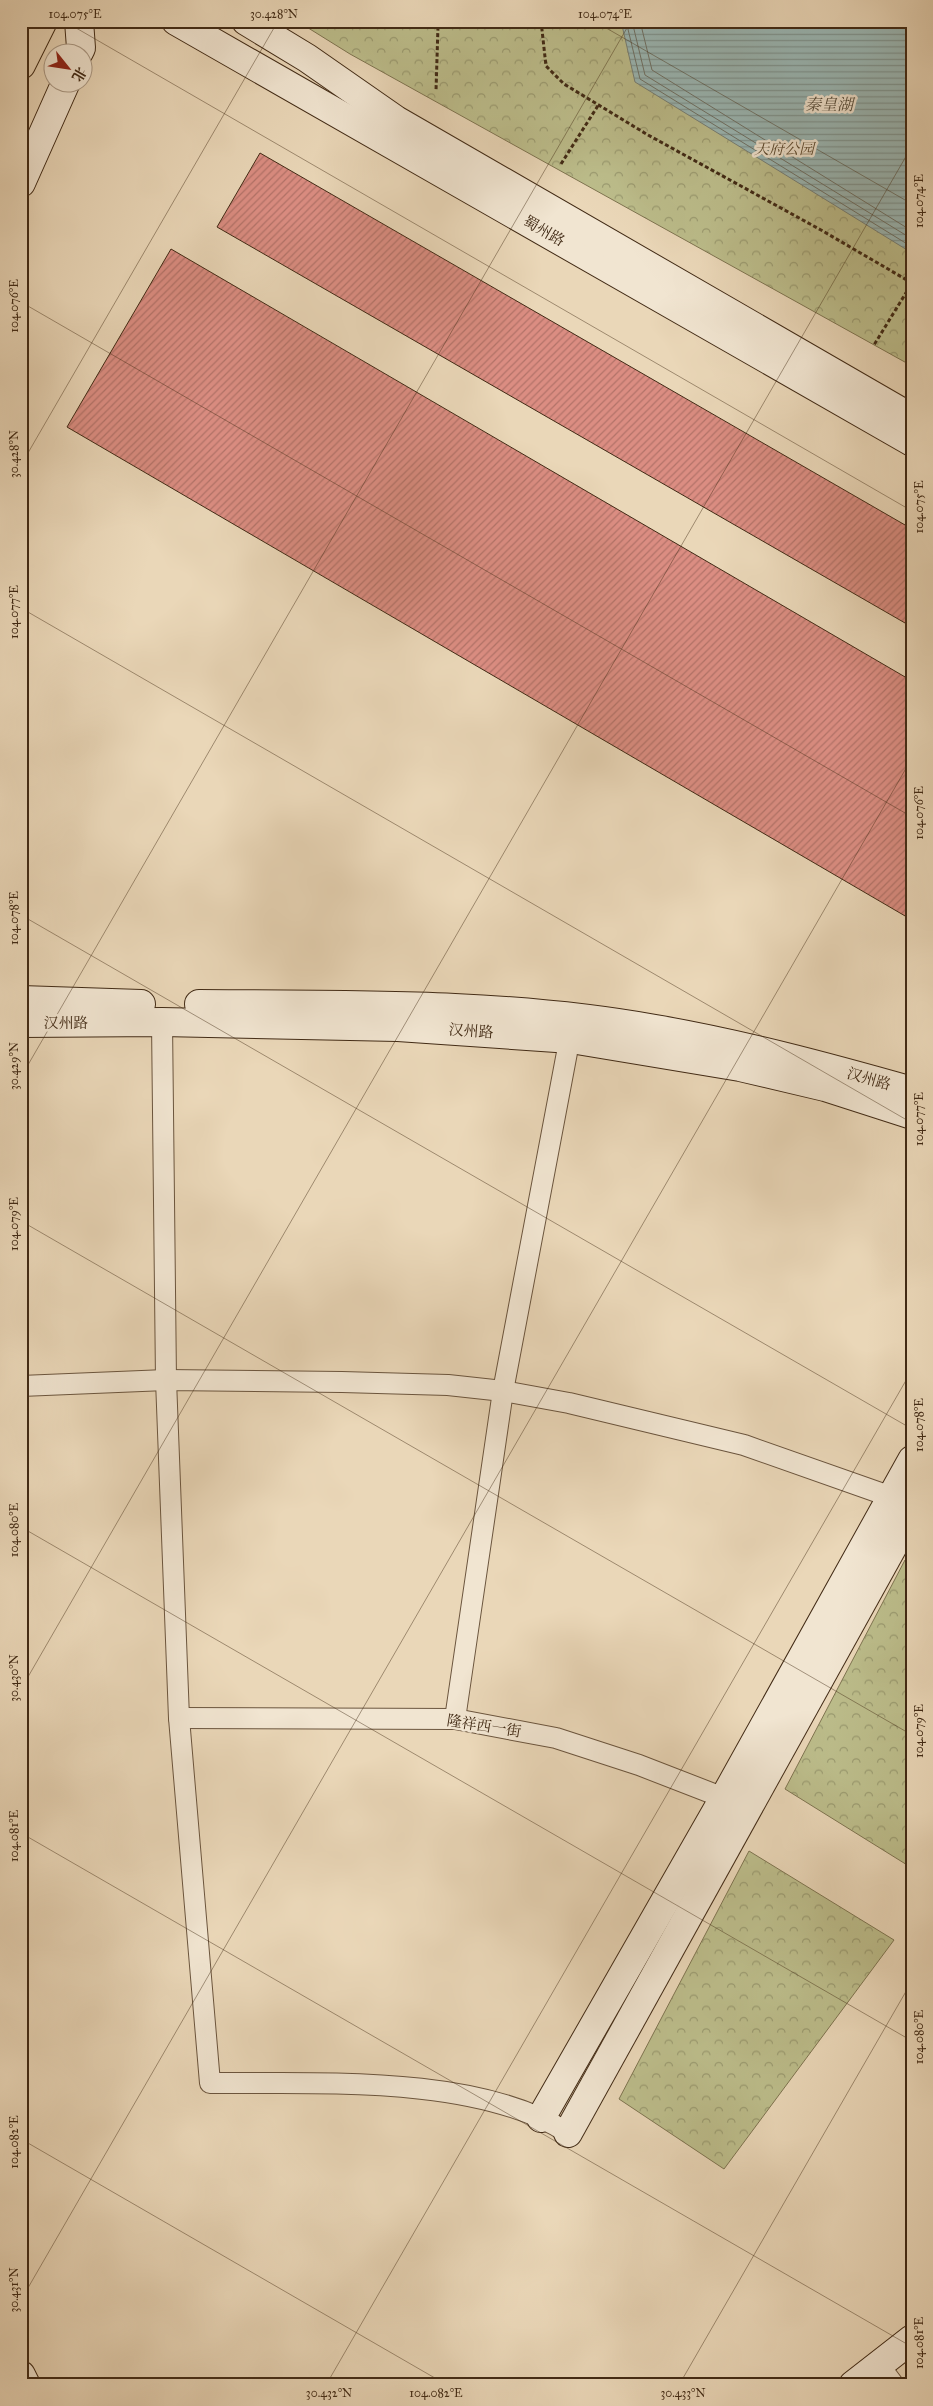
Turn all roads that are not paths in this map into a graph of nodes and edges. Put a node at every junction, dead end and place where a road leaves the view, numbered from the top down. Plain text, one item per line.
1 (43, 21) edge
2 (79, 21) edge
3 (176, 21) edge
4 (246, 21) edge
5 (81, 42) edge
6 (21, 65) edge
7 (62, 92) edge
8 (21, 183) edge
9 (912, 418) edge
10 (912, 442) edge
11 (21, 1000) edge
12 (162, 1022) junction
13 (21, 1023) edge
14 (572, 1028) junction
15 (912, 1091) edge
16 (912, 1115) edge
17 (166, 1380) junction
18 (21, 1386) edge
19 (503, 1391) junction
20 (912, 1460) edge
21 (905, 1504) edge
22 (179, 1718) junction
23 (455, 1719) junction
24 (735, 1805) junction
25 (541, 2118) junction
26 (568, 2133) joint
27 (912, 2339) edge
28 (21, 2375) edge
29 (871, 2379) edge
30 (26, 2385) edge

1 - 6 main road
2 - 5 main road
3 - 10 main road, 蜀州路
4 - 9 main road, 蜀州路
7 - 8 main road
11 - 14 main road, 汉州路
12 - 13 main road, 汉州路
12 - 14 main road, 汉州路
12 - 17 street
14 - 15 main road, 汉州路
14 - 16 main road, 汉州路
14 - 19 street
17 - 18 street
17 - 19 street
17 - 22 street
19 - 21 street
19 - 23 street
20 - 21 main road
21 - 24 main road
22 - 23 street, 隆祥西一街
22 - 25 street
23 - 24 street, 隆祥西一街
24 - 25 main road
24 - 26 main road
25 - 26 street
27 - 29 main road
28 - 30 main road

